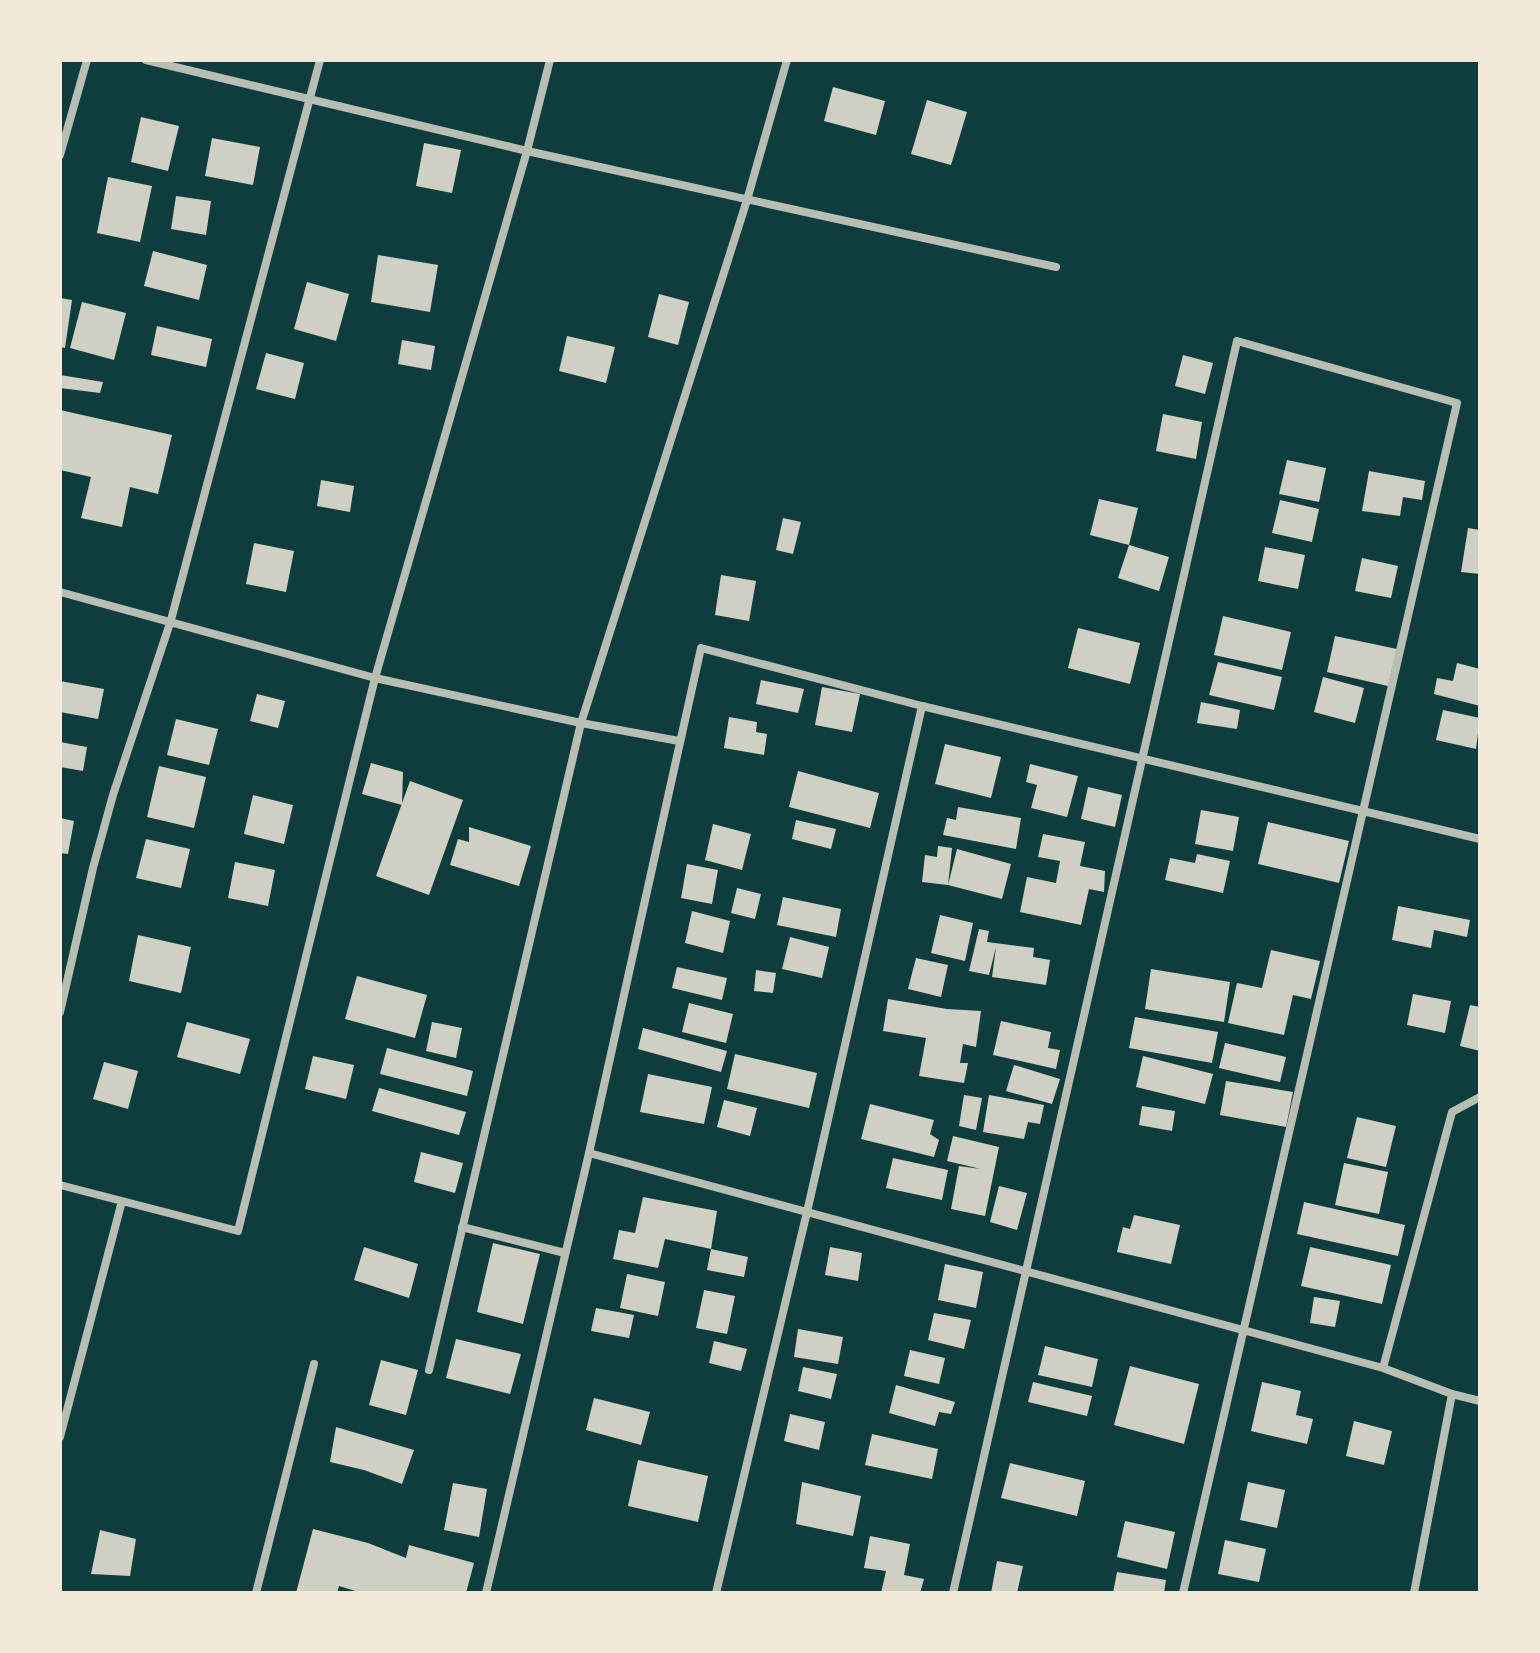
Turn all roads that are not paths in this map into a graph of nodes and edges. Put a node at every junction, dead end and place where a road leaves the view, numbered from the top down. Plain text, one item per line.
1 (87, 60) edge
2 (146, 60) edge
3 (320, 60) edge
4 (550, 60) edge
5 (787, 60) edge
6 (309, 99) junction
7 (527, 151) junction
8 (60, 155) edge
9 (747, 200) junction
10 (1056, 267) dead end
11 (60, 592) edge
12 (171, 620) junction
13 (375, 678) junction
14 (922, 706) junction
15 (581, 723) junction
16 (679, 741) junction
17 (1143, 760) junction
18 (1363, 811) junction
19 (1480, 839) edge
20 (60, 1012) edge
21 (1480, 1097) edge
22 (589, 1153) junction
23 (60, 1185) edge
24 (122, 1201) junction
25 (807, 1212) junction
26 (462, 1227) junction
27 (565, 1253) junction
28 (1026, 1271) junction
29 (1244, 1331) junction
30 (314, 1364) dead end
31 (1383, 1368) junction
32 (429, 1370) dead end
33 (1452, 1394) junction
34 (1480, 1401) edge
35 (60, 1437) edge
36 (256, 1593) edge
37 (486, 1593) edge
38 (716, 1593) edge
39 (953, 1593) edge
40 (1183, 1593) edge
41 (1414, 1593) edge

1 - 8 street
2 - 6 street
3 - 6 street
4 - 7 street
5 - 9 street
6 - 7 street
6 - 12 street
7 - 9 street
7 - 13 street
9 - 10 street
9 - 15 street
11 - 12 street
12 - 13 street
12 - 20 street
13 - 15 street
13 - 24 street
14 - 16 street
14 - 17 street
14 - 25 street
15 - 16 street
15 - 26 street
16 - 22 street
17 - 18 street
17 - 18 street
17 - 28 street
18 - 19 street
18 - 29 street
21 - 31 street
22 - 25 street
22 - 27 street
23 - 24 street
24 - 35 street
25 - 28 street
25 - 38 street
26 - 27 street
26 - 32 street
27 - 37 street
28 - 29 street
28 - 39 street
29 - 31 street
29 - 40 street
30 - 36 street
31 - 33 street
33 - 34 street
33 - 41 street

